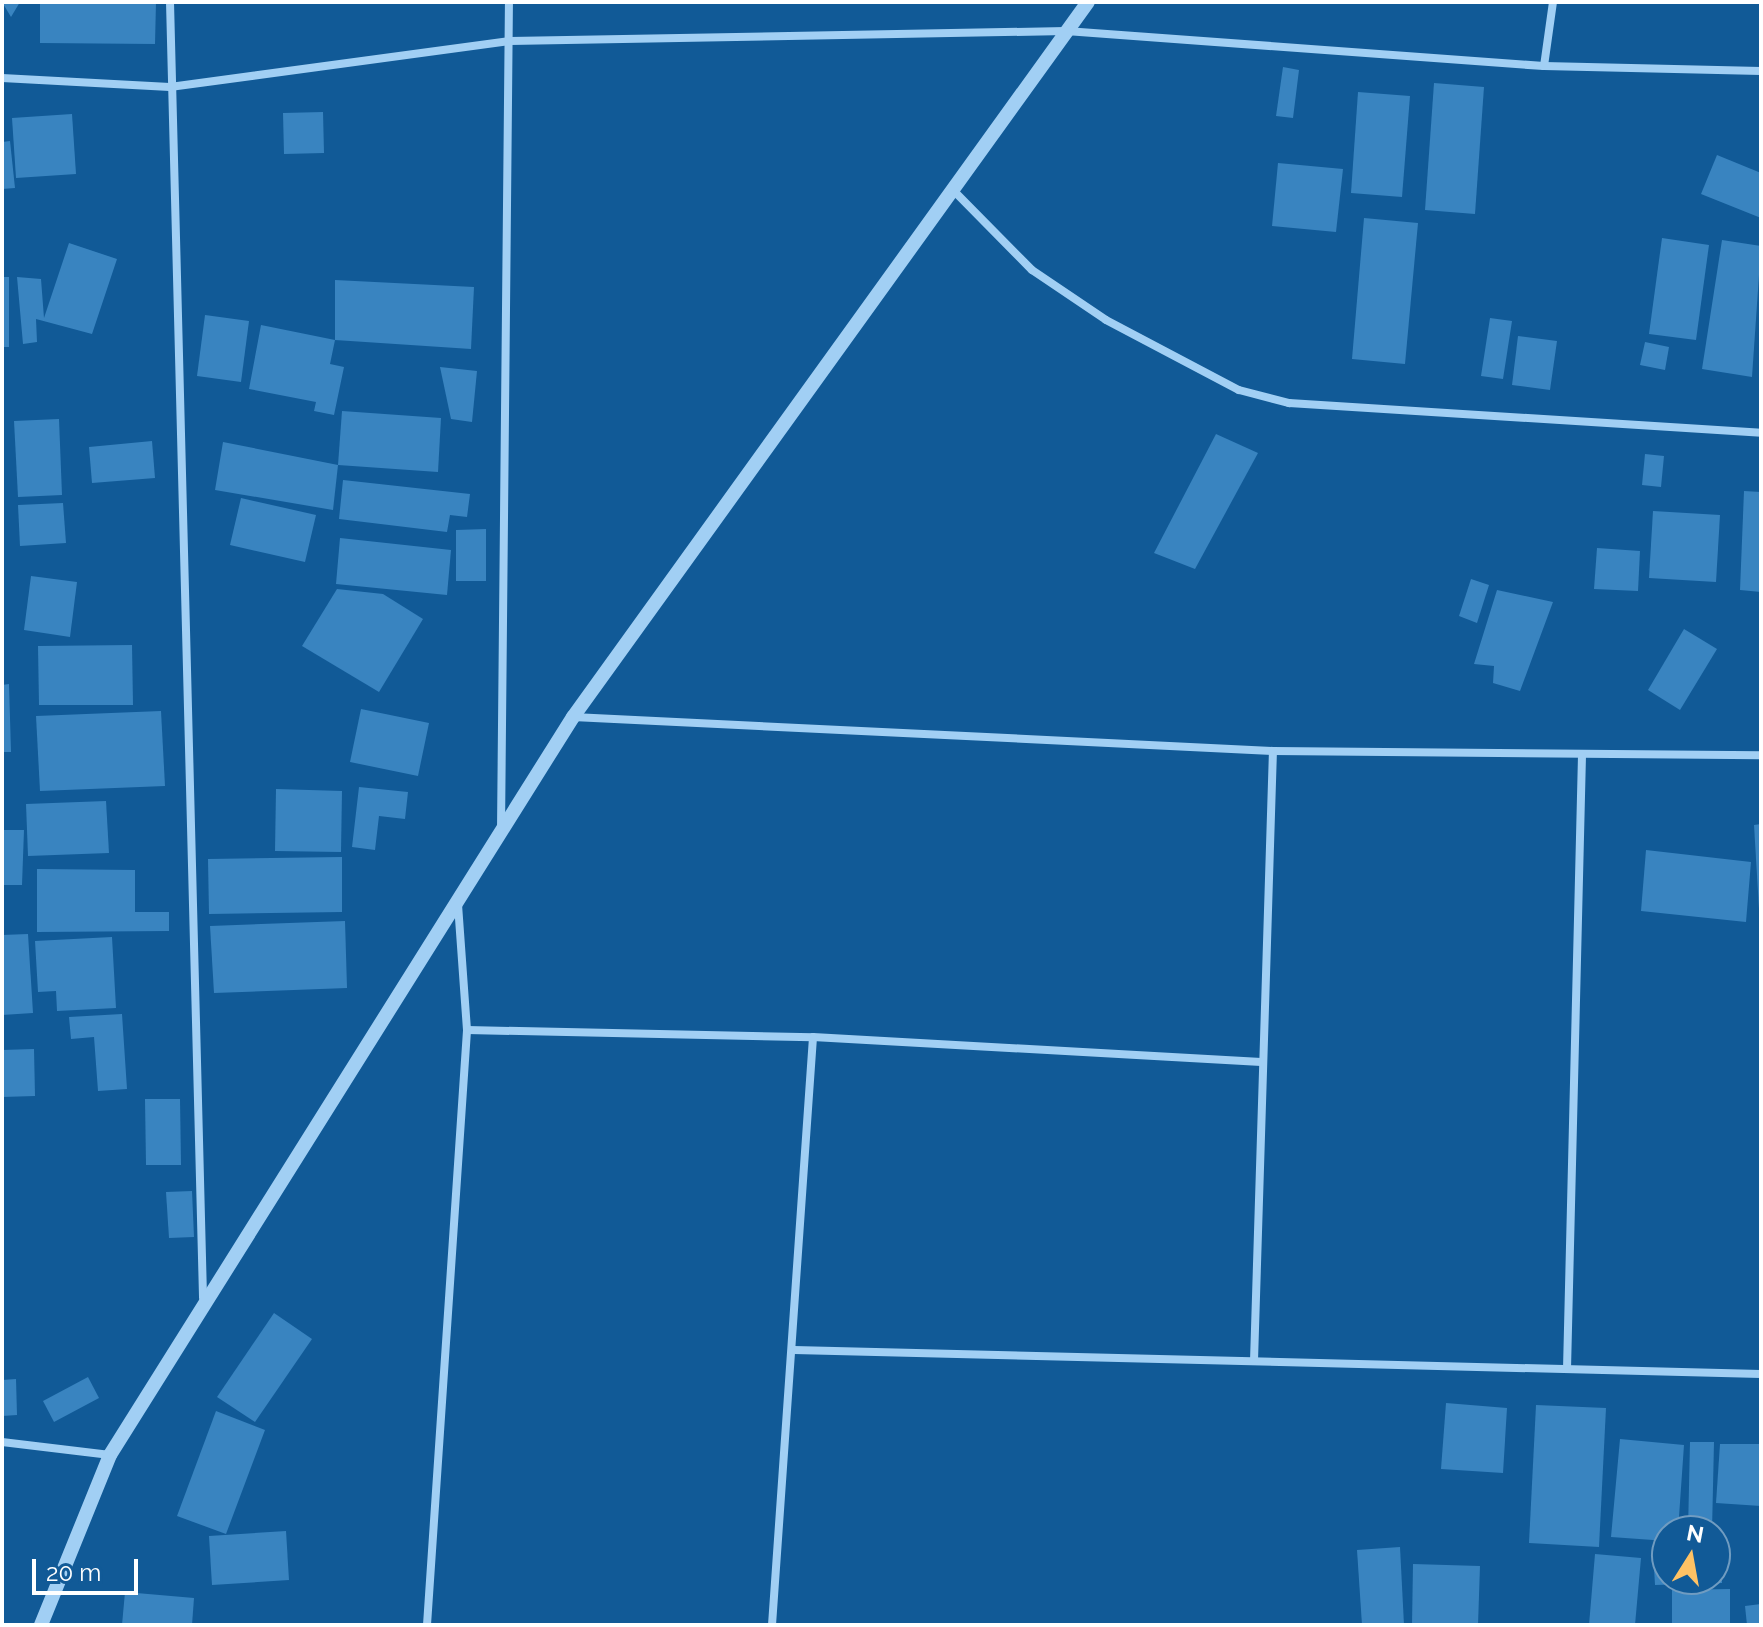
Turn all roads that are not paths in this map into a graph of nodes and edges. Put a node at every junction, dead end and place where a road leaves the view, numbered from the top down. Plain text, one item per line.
1 (170, 2) edge
2 (509, 2) edge
3 (1088, 2) edge
4 (1553, 2) edge
5 (1066, 31) junction
6 (510, 41) junction
7 (1544, 66) junction
8 (1761, 71) edge
9 (2, 78) edge
10 (170, 87) junction
11 (956, 193) junction
12 (1761, 433) edge
13 (573, 717) junction
14 (1273, 751) junction
15 (1761, 755) edge
16 (1582, 756) junction
17 (501, 831) junction
18 (457, 899) junction
19 (467, 1030) junction
20 (813, 1037) junction
21 (1261, 1062) junction
22 (203, 1298) junction
23 (794, 1350) junction
24 (1254, 1361) junction
25 (1567, 1369) junction
26 (1761, 1374) edge
27 (2, 1442) edge
28 (110, 1455) junction
29 (41, 1625) edge
30 (427, 1625) edge
31 (772, 1625) edge

1 - 10 street
2 - 6 street
3 - 5 street
4 - 7 street
5 - 6 street
5 - 7 street
5 - 11 street
6 - 10 street
6 - 17 street
7 - 8 street
9 - 10 street
10 - 22 street
11 - 12 street
11 - 13 street
13 - 14 street
13 - 17 street
14 - 16 street
14 - 21 street
15 - 16 street
16 - 25 street
17 - 18 street
18 - 19 street
18 - 22 street
19 - 20 street
19 - 30 street
20 - 21 street
20 - 23 street
21 - 24 street
22 - 28 street
23 - 24 street
23 - 31 street
24 - 25 street
25 - 26 street
27 - 28 street
28 - 29 street

